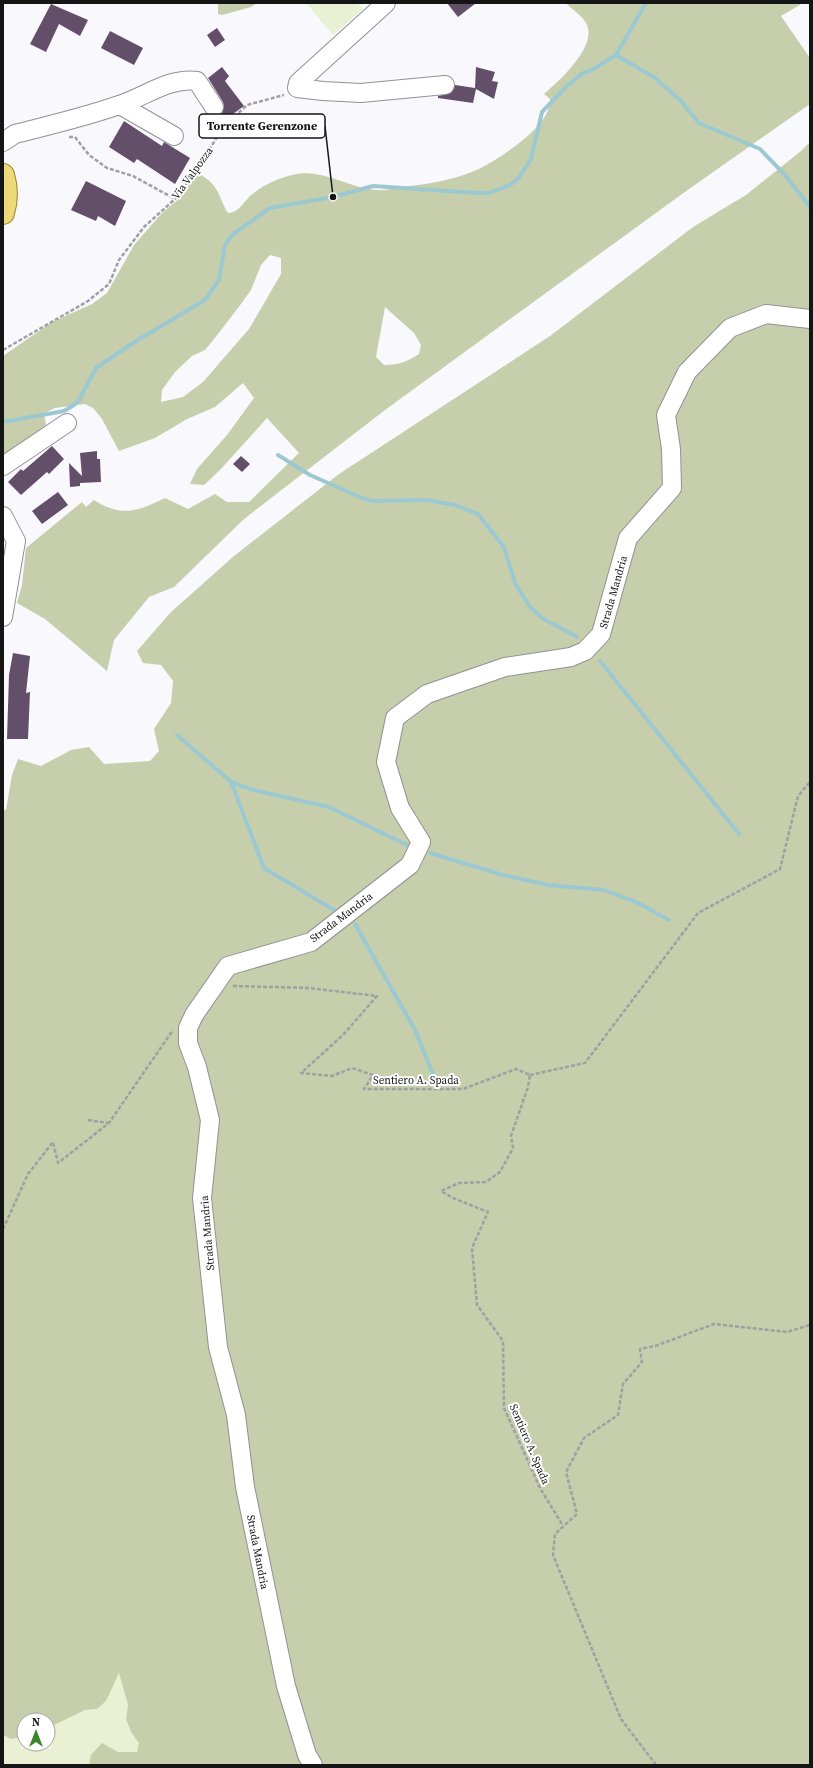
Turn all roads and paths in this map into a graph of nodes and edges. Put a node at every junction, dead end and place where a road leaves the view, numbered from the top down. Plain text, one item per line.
1 (386, 3) edge
2 (445, 85) dead end
3 (297, 88) junction
4 (120, 105) junction
5 (214, 106) dead end
6 (62, 136) dead end
7 (174, 136) dead end
8 (3, 142) edge
9 (3, 175) edge
10 (175, 198) junction
11 (3, 213) edge
12 (810, 319) edge
13 (3, 350) edge
14 (67, 423) dead end
15 (3, 466) edge
16 (3, 516) edge
17 (3, 617) edge
18 (810, 782) edge
19 (230, 990) dead end
20 (194, 1015) junction
21 (530, 1075) junction
22 (88, 1120) dead end
23 (109, 1123) junction
24 (3, 1229) edge
25 (810, 1325) edge
26 (563, 1526) junction
27 (313, 1765) edge
28 (656, 1765) edge

1 - 3 street
2 - 3 street
3 - 10 path, Via Valpozza
4 - 5 street
4 - 7 street
4 - 8 street
6 - 10 path
9 - 11 main road
10 - 13 path, Via Valpozza
12 - 20 street, Strada Mandria
14 - 15 street
16 - 17 street
18 - 21 path
19 - 21 path, Sentiero A. Spada
20 - 23 path
20 - 27 street, Strada Mandria
21 - 26 path, Sentiero A. Spada
22 - 23 path
23 - 24 path
25 - 26 path, Sentiero A. Spada
26 - 28 path

